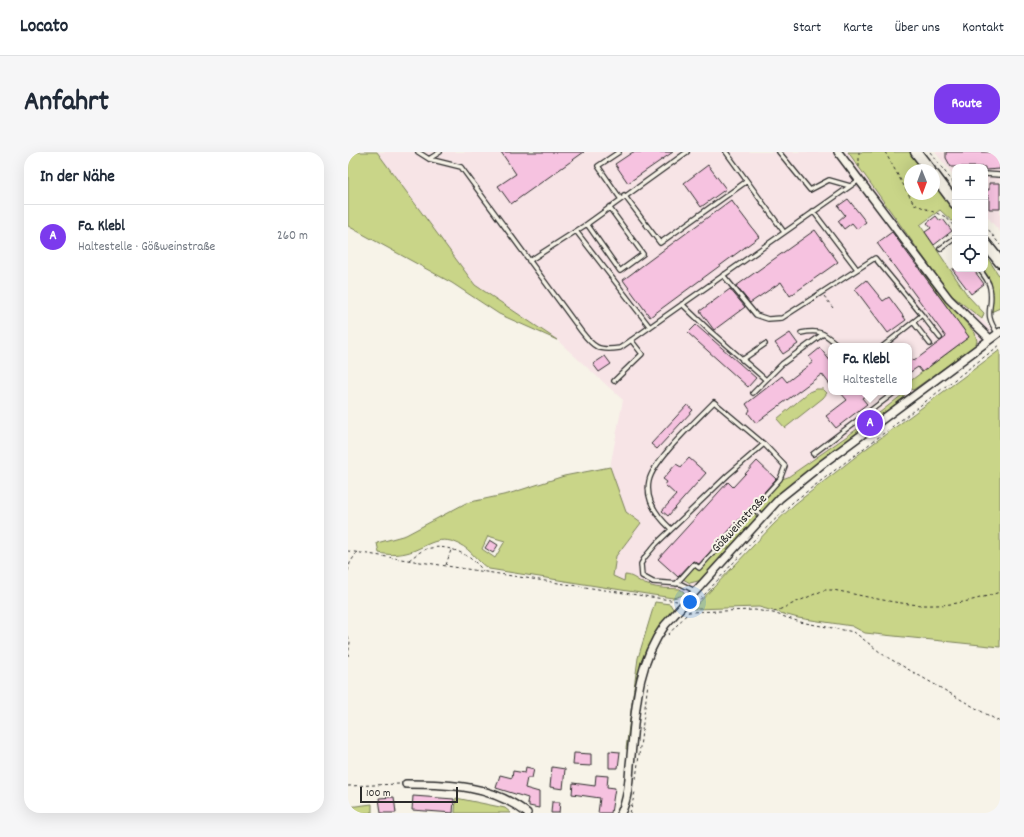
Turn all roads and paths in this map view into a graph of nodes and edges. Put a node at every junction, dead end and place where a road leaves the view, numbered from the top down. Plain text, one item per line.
1 (418, 152) edge
2 (440, 152) edge
3 (619, 152) edge
4 (686, 152) edge
5 (726, 152) edge
6 (779, 152) edge
7 (838, 152) edge
8 (859, 152) edge
9 (885, 152) edge
10 (916, 152) edge
11 (930, 152) edge
12 (429, 159) junction
13 (925, 164) edge
14 (988, 174) edge
15 (1000, 174) edge
16 (860, 180) junction
17 (747, 181) junction
18 (952, 181) edge
19 (940, 183) edge
20 (850, 186) junction
21 (624, 195) junction
22 (620, 198) junction
23 (953, 200) edge
24 (609, 207) junction
25 (813, 211) junction
26 (587, 224) junction
27 (952, 224) edge
28 (988, 229) edge
29 (576, 231) junction
30 (784, 232) junction
31 (952, 240) edge
32 (1000, 245) edge
33 (988, 247) edge
34 (940, 249) dead end
35 (529, 261) junction
36 (1000, 262) edge
37 (857, 269) junction
38 (981, 272) edge
39 (723, 275) junction
40 (822, 292) junction
41 (682, 304) junction
42 (833, 308) dead end
43 (922, 315) junction
44 (913, 322) junction
45 (650, 327) junction
46 (800, 333) dead end
47 (999, 333) edge
48 (823, 334) junction
49 (940, 338) dead end
50 (990, 339) junction
51 (631, 340) junction
52 (835, 343) edge
53 (887, 343) edge
54 (765, 344) dead end
55 (930, 344) dead end
56 (1000, 345) edge
57 (742, 360) junction
58 (766, 380) junction
59 (614, 381) dead end
60 (753, 393) dead end
61 (912, 393) edge
62 (891, 395) edge
63 (910, 395) edge
64 (764, 444) junction
65 (813, 454) dead end
66 (754, 509) junction
67 (763, 517) junction
68 (672, 529) junction
69 (451, 550) junction
70 (348, 551) edge
71 (357, 552) junction
72 (409, 560) junction
73 (446, 566) junction
74 (348, 571) edge
75 (483, 572) junction
76 (676, 584) junction
77 (695, 591) junction
78 (1000, 592) edge
79 (686, 602) junction
80 (687, 612) junction
81 (773, 613) junction
82 (668, 634) dead end
83 (348, 636) edge
84 (348, 656) edge
85 (648, 683) dead end
86 (1000, 722) edge
87 (636, 779) dead end
88 (406, 784) joint
89 (348, 786) edge
90 (636, 786) dead end
91 (527, 813) edge
92 (621, 813) edge
93 (630, 813) edge

1 - 12 lane
2 - 12 lane
3 - 22 lane
4 - 21 lane
5 - 17 lane
6 - 20 lane
7 - 16 street
8 - 16 path
9 - 27 path
10 - 13 main road
11 - 18 path
12 - 35 lane
14 - 15 lane
16 - 20 lane
16 - 50 street
17 - 21 lane
17 - 30 lane
19 - 23 main road
20 - 25 lane
21 - 22 lane
22 - 24 lane
24 - 26 lane
24 - 26 lane
25 - 30 lane
25 - 37 lane
26 - 29 lane
28 - 32 path
29 - 35 lane
29 - 45 lane
30 - 39 lane
31 - 34 lane
33 - 36 main road
35 - 51 lane
37 - 40 lane
37 - 43 lane
38 - 47 lane
39 - 40 lane
39 - 41 lane
40 - 42 path
41 - 45 lane
41 - 57 lane
43 - 44 lane
43 - 49 lane
44 - 53 lane
44 - 55 lane
45 - 51 lane
46 - 48 lane
47 - 50 street, Gößweinstraße
48 - 52 lane
48 - 58 lane
50 - 61 street, Gößweinstraße
51 - 59 lane
54 - 57 lane
56 - 80 path
57 - 58 lane
58 - 60 lane
62 - 65 lane
63 - 67 street, Gößweinstraße
64 - 66 lane
64 - 68 lane
64 - 68 lane
66 - 67 lane
66 - 76 lane
67 - 77 street, Gößweinstraße
68 - 76 lane
69 - 72 path
69 - 73 path
69 - 75 path
70 - 71 path
71 - 72 path
71 - 74 path
72 - 73 path
73 - 75 path
75 - 79 path
76 - 77 lane
77 - 79 street, Gößweinstraße
78 - 81 path
79 - 92 street, Gößweinstraße
80 - 81 path
80 - 82 path
81 - 86 path
83 - 84 path
85 - 87 path
88 - 89 path
88 - 91 street
90 - 93 path

